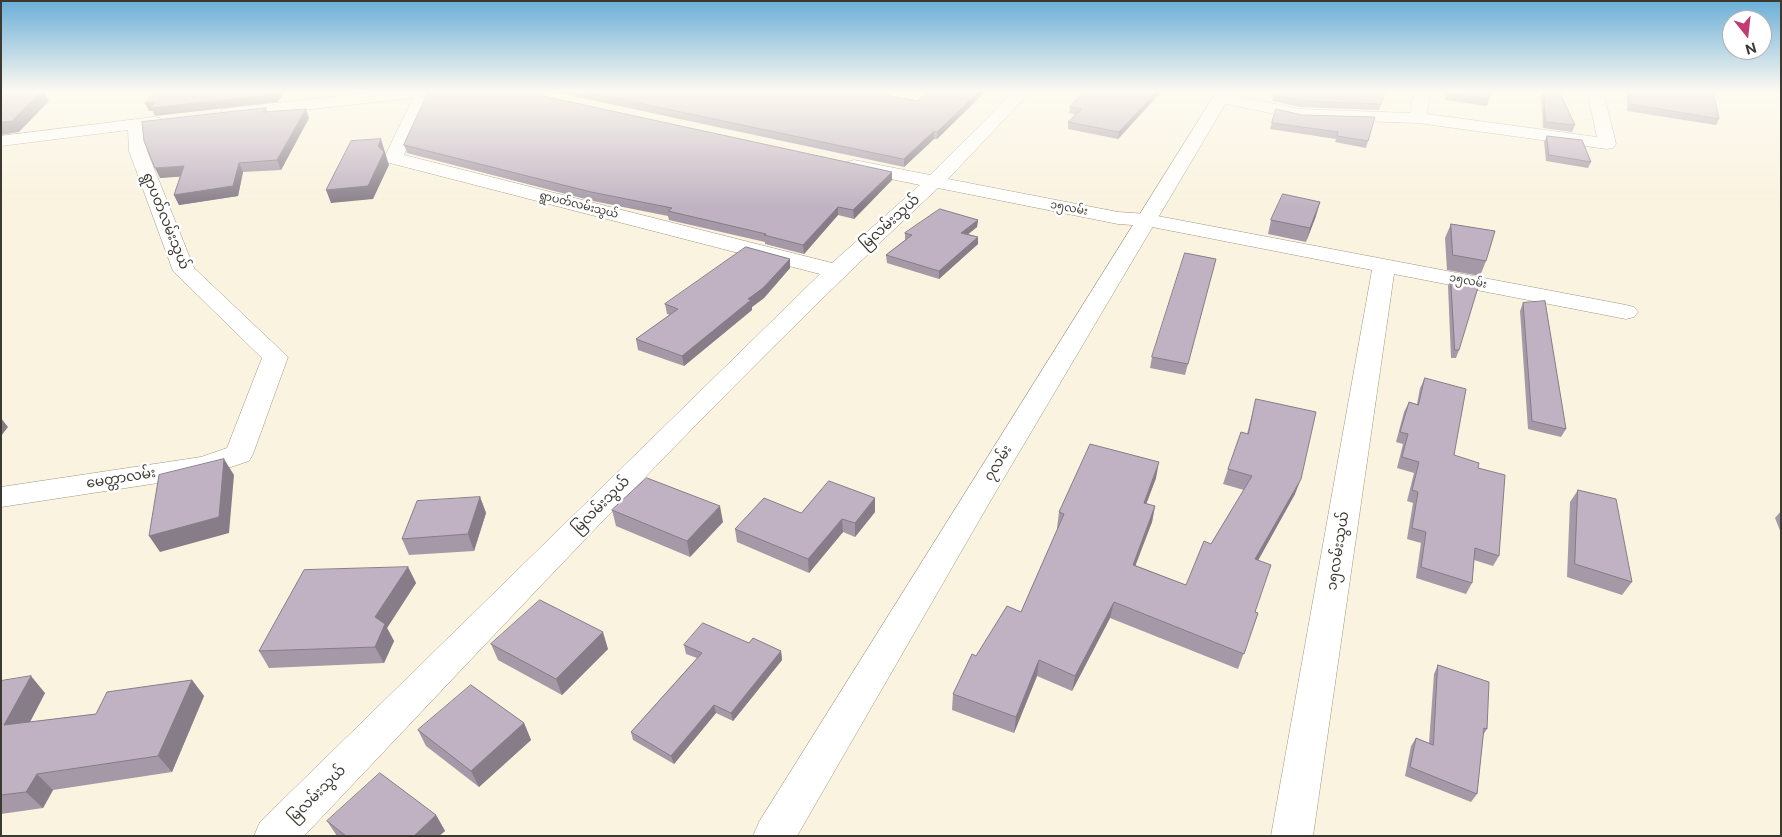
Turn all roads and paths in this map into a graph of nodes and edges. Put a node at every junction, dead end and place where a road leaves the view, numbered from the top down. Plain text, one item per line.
1 (88, 130) edge
2 (136, 130) edge
3 (406, 130) edge
4 (985, 130) edge
5 (1202, 130) edge
6 (1506, 130) edge
7 (1604, 130) edge
8 (1, 141) edge
9 (837, 162) edge
10 (934, 182) junction
11 (1147, 220) junction
12 (1384, 266) junction
13 (836, 271) junction
14 (1626, 312) dead end
15 (239, 454) joint
16 (1, 497) edge
17 (275, 836) edge
18 (774, 836) edge
19 (1292, 836) edge

1 - 8 street
2 - 15 street, ရွာပတ်လမ်းသွယ်
3 - 13 street, ရွာပတ်လမ်းသွယ်
4 - 10 street, မြလမ်းသွယ်
5 - 11 street, ၇လမ်း
6 - 7 street
9 - 10 street, ၁၅လမ်း
10 - 11 street, ၁၅လမ်း
10 - 13 street, မြလမ်းသွယ်
11 - 12 street, ၁၅လမ်း
11 - 18 street, ၇လမ်း
12 - 14 street, ၁၅လမ်း
12 - 19 street, ၁၅လမ်းသွယ်
13 - 17 street, မြလမ်းသွယ်
15 - 16 street, မေတ္တာလမ်း

